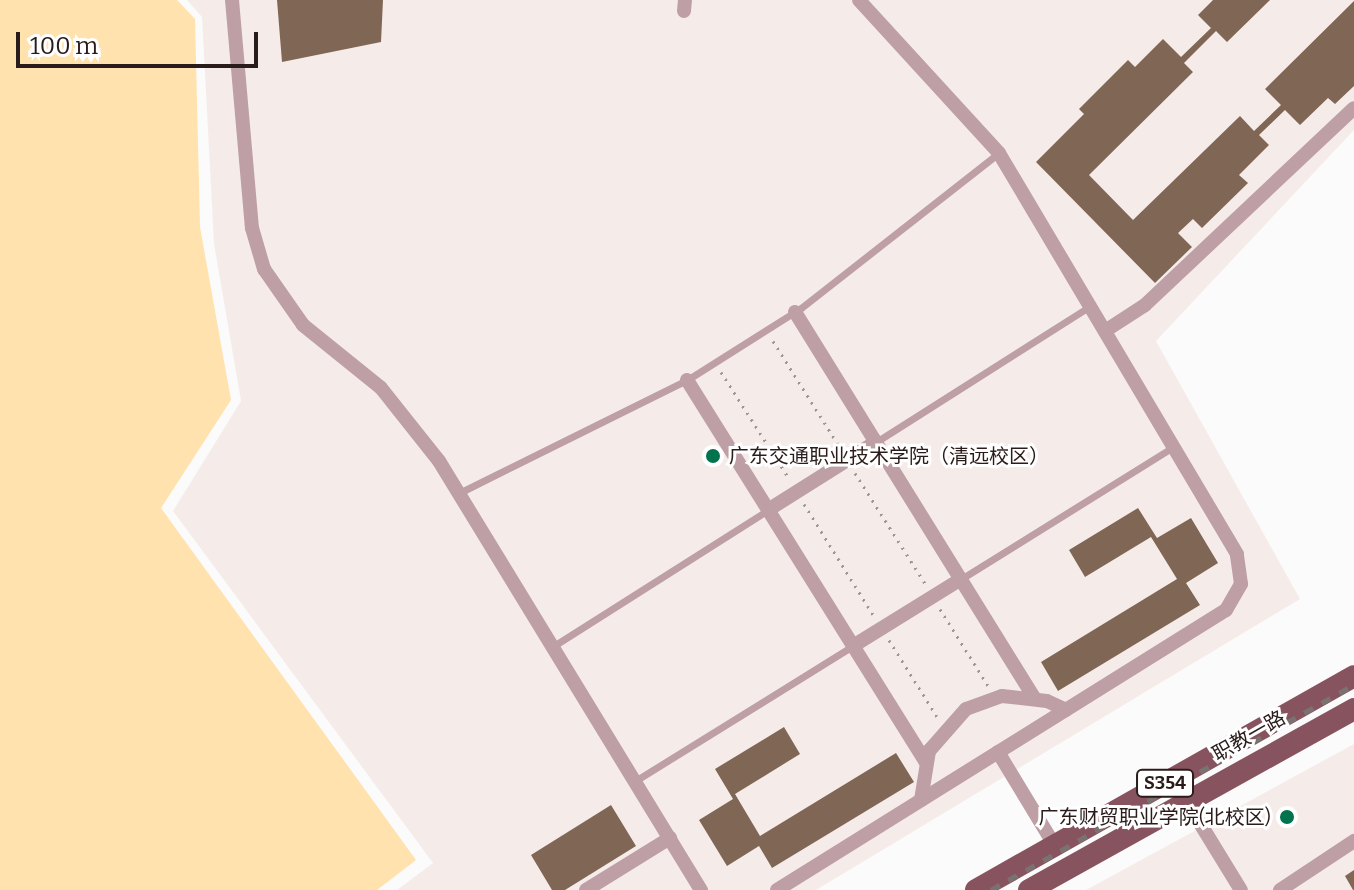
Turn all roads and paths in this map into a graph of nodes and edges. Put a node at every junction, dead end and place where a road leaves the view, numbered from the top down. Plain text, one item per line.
1 (859, 0) edge
2 (230, 3) edge
3 (1354, 108) edge
4 (999, 153) junction
5 (1093, 305) junction
6 (795, 312) junction
7 (1108, 329) junction
8 (766, 330) junction
9 (715, 362) junction
10 (687, 380) junction
11 (876, 442) junction
12 (1175, 446) junction
13 (847, 460) junction
14 (797, 492) junction
15 (459, 493) junction
16 (768, 510) junction
17 (961, 579) junction
18 (933, 597) junction
19 (882, 628) junction
20 (853, 646) junction
21 (552, 647) junction
22 (1354, 676) edge
23 (995, 697) junction
24 (1035, 699) junction
25 (1354, 709) edge
26 (1066, 710) junction
27 (944, 728) junction
28 (998, 752) junction
29 (926, 762) junction
30 (635, 781) junction
31 (921, 800) junction
32 (1187, 802) junction
33 (670, 838) junction
34 (1354, 841) edge
35 (1055, 846) junction
36 (586, 890) edge
37 (701, 890) edge
38 (777, 890) edge
39 (976, 890) edge
40 (1029, 890) edge
41 (1241, 890) edge
42 (1280, 890) edge

1 - 4 street
2 - 15 street
3 - 7 street
4 - 5 street
4 - 6 lane
5 - 7 street
5 - 11 lane
6 - 8 lane
6 - 11 street
7 - 12 street
8 - 9 lane
8 - 13 path
9 - 10 lane
9 - 14 path
10 - 15 lane
10 - 16 street
11 - 13 street
11 - 17 street
12 - 17 lane
12 - 26 street
13 - 14 street
13 - 18 path
14 - 16 street
14 - 19 path
15 - 21 street
16 - 20 street
16 - 21 lane
17 - 18 street
17 - 24 street
18 - 19 street
18 - 23 path
19 - 20 street
19 - 27 path
20 - 29 street
20 - 30 lane
21 - 30 street
22 - 35 main road, 职教一路 / S354
23 - 24 street
23 - 27 street
24 - 26 street
25 - 32 main road, 职教一路 / S354
26 - 28 street
27 - 29 street
28 - 31 street
28 - 35 street
29 - 31 street
30 - 33 street
31 - 38 street
32 - 40 main road, 职教一路 / S354
32 - 41 street
33 - 36 street
33 - 37 street
34 - 42 street
35 - 39 main road, 职教一路 / S354

